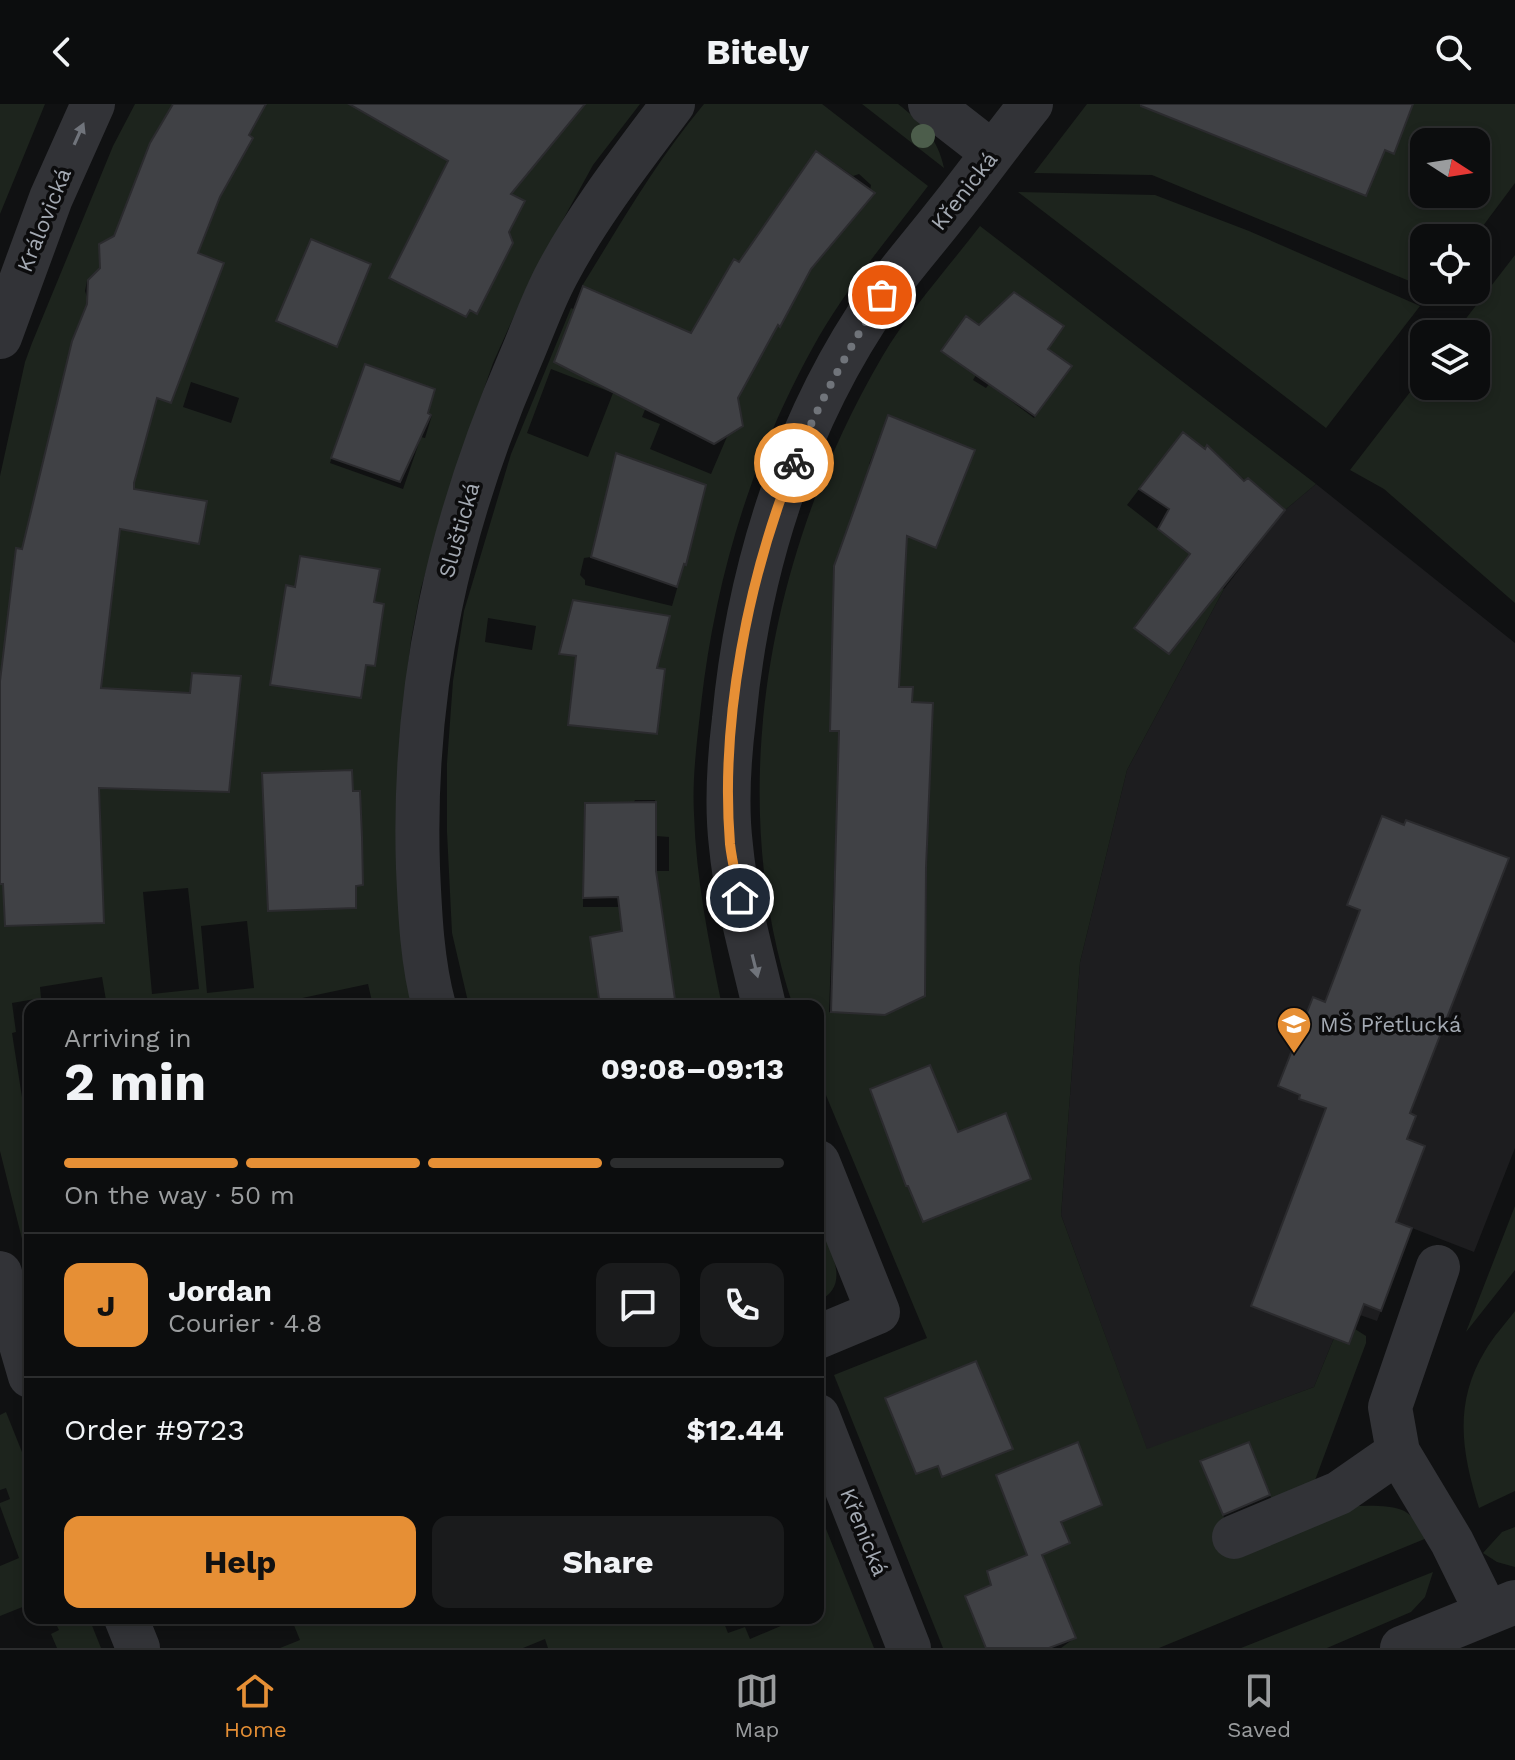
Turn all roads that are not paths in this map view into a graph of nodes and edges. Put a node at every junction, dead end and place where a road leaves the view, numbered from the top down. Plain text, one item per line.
1 (93, 104) edge
2 (673, 104) edge
3 (930, 104) edge
4 (1031, 104) edge
5 (993, 153) junction
6 (0, 337) edge
7 (432, 1000) edge
8 (763, 1000) edge
9 (824, 1177) edge
10 (1438, 1267) dead end
11 (0, 1273) edge
12 (824, 1334) edge
13 (22, 1374) edge
14 (824, 1431) edge
15 (1398, 1452) junction
16 (1234, 1537) dead end
17 (1501, 1608) edge
18 (128, 1624) edge
19 (138, 1648) edge
20 (909, 1648) edge
21 (1402, 1648) edge

6 -> 1 street, Královická
2 - 7 street, Sluštická
3 - 5 street
4 - 5 street, Křenická
5 -> 8 street, Křenická
9 - 12 street
10 - 15 street
11 - 13 street
14 - 20 street, Křenická
15 - 16 street
15 - 17 street
17 - 21 street
18 - 19 street

